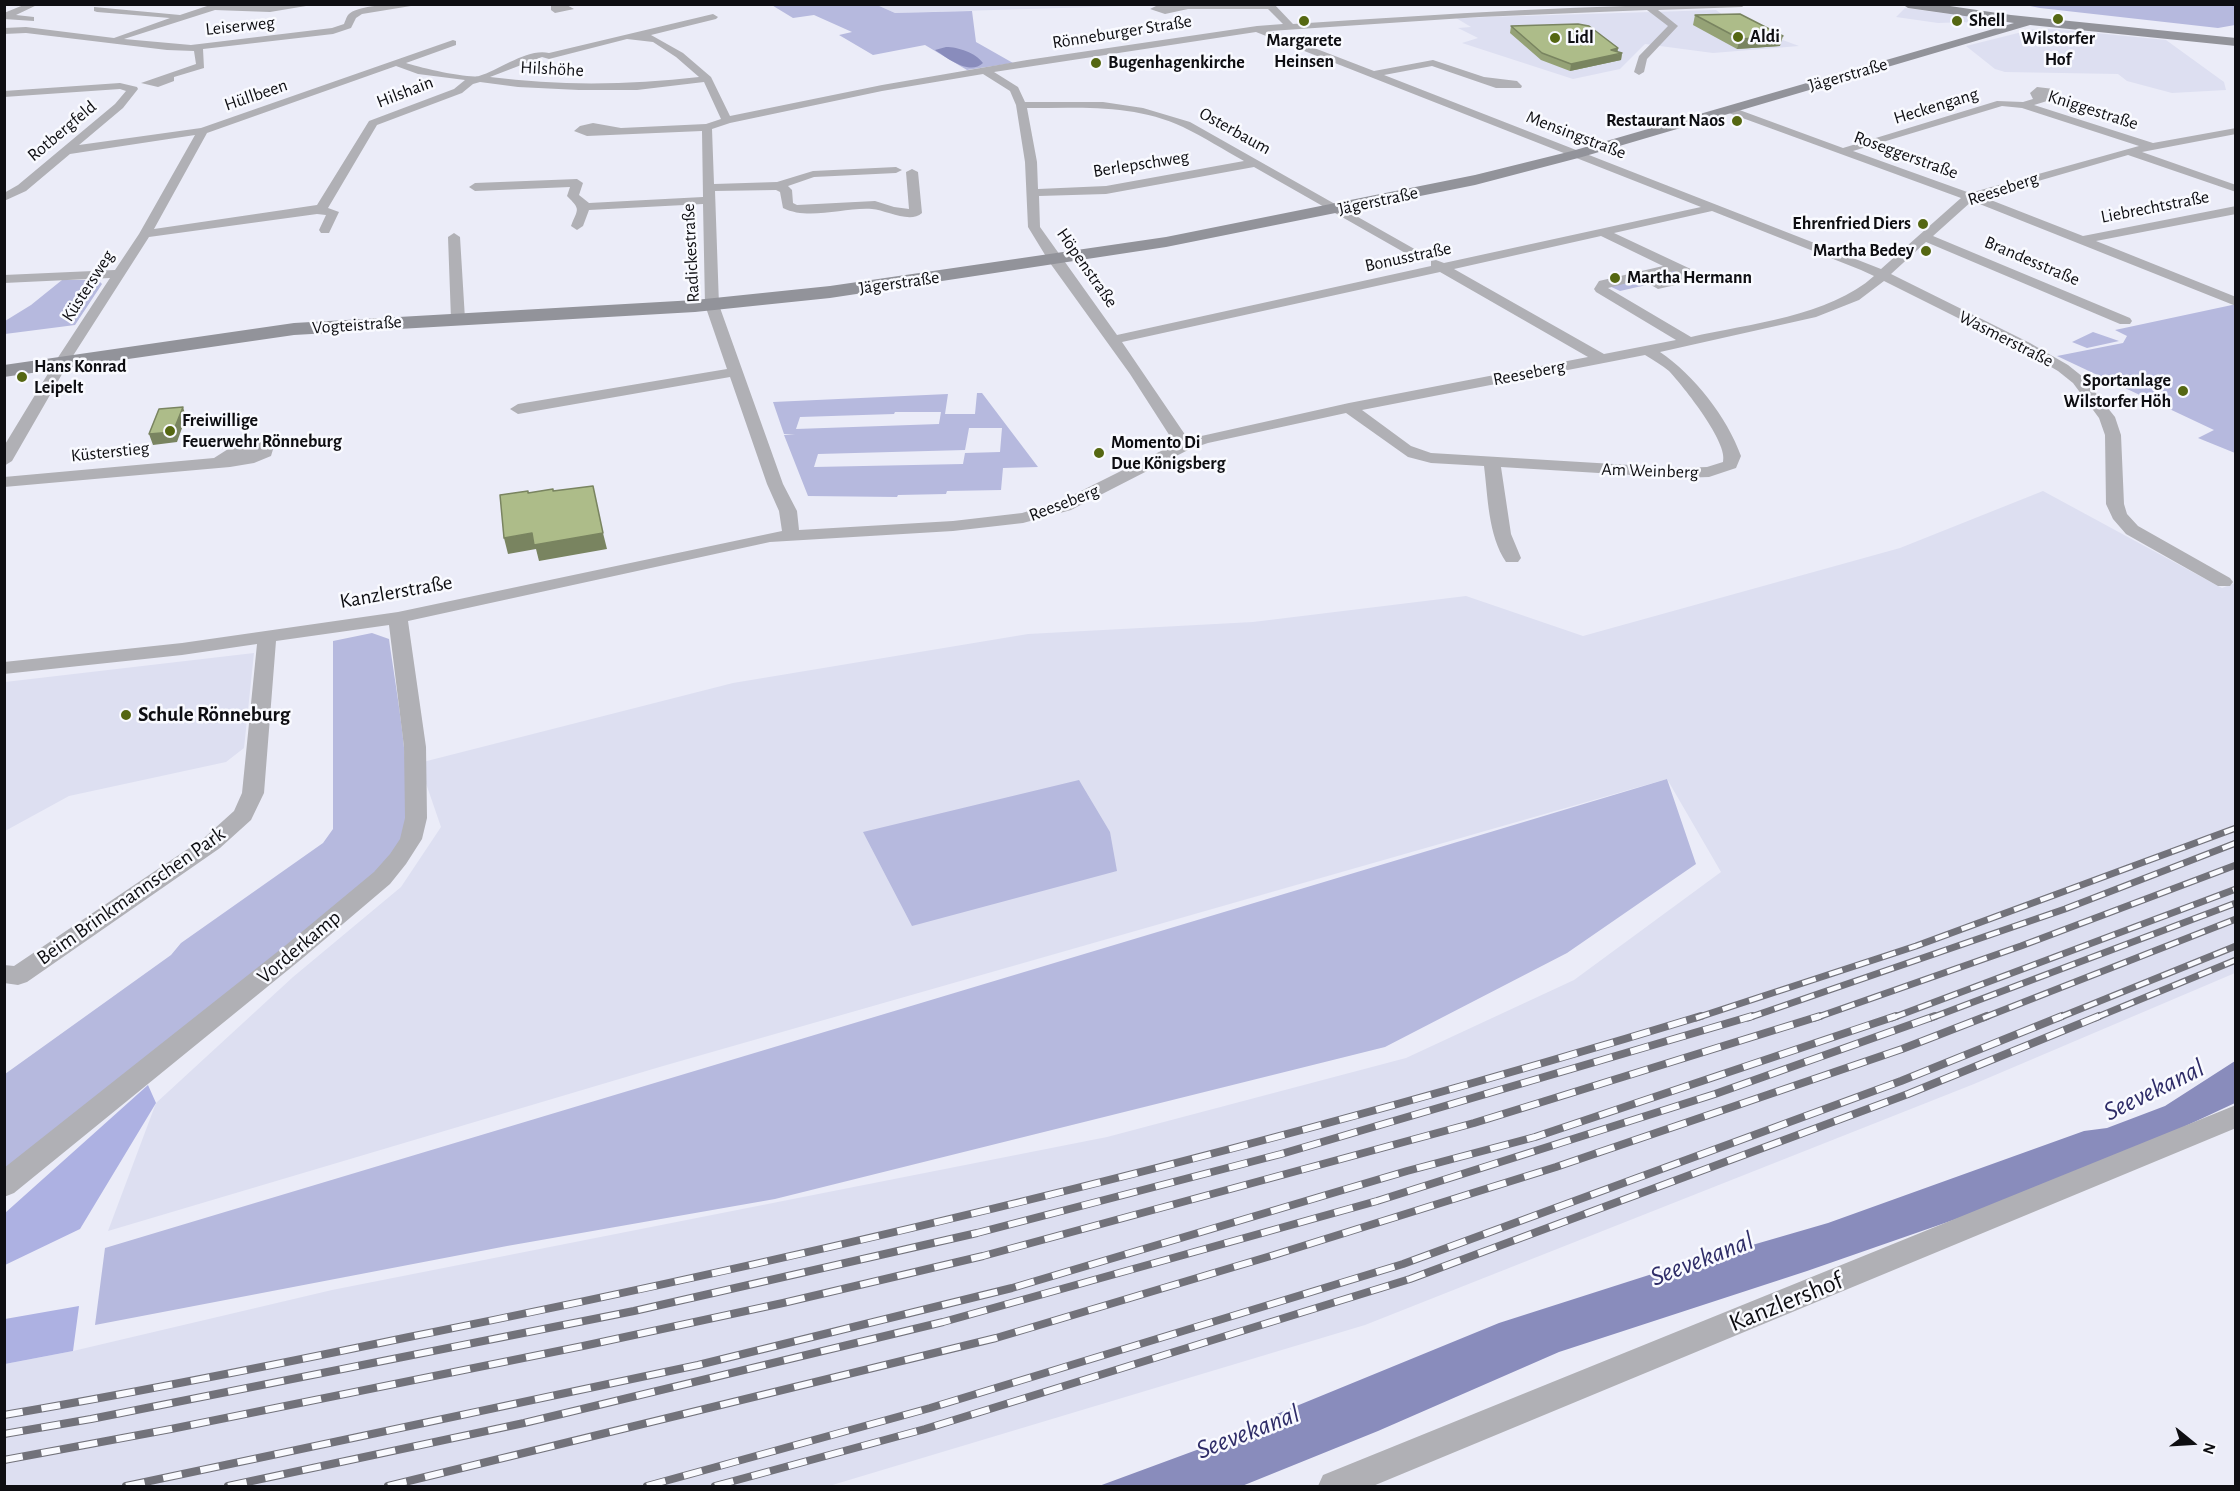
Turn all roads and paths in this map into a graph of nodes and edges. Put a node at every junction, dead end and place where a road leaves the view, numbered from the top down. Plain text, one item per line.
1 (35, 4) edge
2 (314, 4) edge
3 (419, 4) edge
4 (1742, 4) edge
5 (1908, 4) edge
6 (1271, 5) edge
7 (1647, 6) edge
8 (345, 8) dead end
9 (1185, 8) dead end
10 (97, 9) dead end
11 (362, 11) junction
12 (713, 16) dead end
13 (183, 17) junction
14 (2028, 20) junction
15 (1290, 26) junction
16 (4, 29) edge
17 (23, 29) junction
18 (1257, 29) junction
19 (37, 31) junction
20 (647, 36) junction
21 (111, 40) junction
22 (4, 42) edge
23 (2235, 42) edge
24 (453, 43) dead end
25 (198, 47) junction
26 (397, 63) junction
27 (986, 71) junction
28 (498, 72) junction
29 (1639, 72) dead end
30 (1373, 74) junction
31 (169, 77) dead end
32 (481, 78) junction
33 (535, 78) dead end
34 (707, 79) junction
35 (1482, 80) dead end
36 (4, 94) edge
37 (2039, 100) dead end
38 (1021, 105) junction
39 (2023, 105) junction
40 (1730, 110) junction
41 (727, 120) junction
42 (707, 128) junction
43 (203, 131) junction
44 (620, 131) dead end
45 (2235, 131) edge
46 (2152, 147) junction
47 (64, 151) junction
48 (1843, 151) junction
49 (2128, 151) junction
50 (1577, 154) junction
51 (1255, 163) junction
52 (896, 170) dead end
53 (912, 172) dead end
54 (549, 184) junction
55 (778, 186) junction
56 (475, 187) dead end
57 (2235, 189) edge
58 (1032, 193) junction
59 (708, 194) junction
60 (573, 196) junction
61 (1971, 197) junction
62 (4, 198) edge
63 (584, 207) junction
64 (1711, 208) junction
65 (1339, 209) junction
66 (317, 210) junction
67 (2235, 210) edge
68 (577, 226) dead end
69 (325, 230) dead end
70 (1602, 232) junction
71 (145, 234) junction
72 (454, 237) dead end
73 (1924, 237) junction
74 (2082, 240) junction
75 (1412, 251) dead end
76 (1425, 258) dead end
77 (1055, 260) junction
78 (1442, 268) junction
79 (118, 274) junction
80 (1882, 275) junction
81 (4, 279) edge
82 (2235, 302) edge
83 (712, 305) junction
84 (458, 319) junction
85 (2125, 321) dead end
86 (1113, 340) junction
87 (1689, 342) junction
88 (1648, 350) junction
89 (1602, 359) junction
90 (62, 362) junction
91 (4, 371) edge
92 (736, 372) junction
93 (518, 408) dead end
94 (1349, 408) junction
95 (1184, 446) junction
96 (4, 461) edge
97 (220, 461) dead end
98 (1492, 463) junction
99 (4, 482) edge
100 (791, 534) junction
101 (1512, 558) dead end
102 (2224, 582) dead end
103 (398, 618) junction
104 (267, 638) junction
105 (4, 668) edge
106 (9, 978) edge
107 (2235, 1116) edge
108 (4, 1185) edge
109 (1335, 1486) edge

1 - 17 street
2 - 13 street
3 - 11 street
4 - 7 street, Rönneburger Straße
5 - 14 street
6 - 9 street
6 - 15 street
7 - 15 street, Rönneburger Straße
7 - 29 street
8 - 11 street
10 - 13 street
11 - 25 street, Leiserweg
12 - 20 street
13 - 21 street
14 - 23 street
14 - 40 street, Jägerstraße
15 - 18 street, Rönneburger Straße
16 - 17 street
17 - 19 street
18 - 27 street, Rönneburger Straße
18 - 30 street, Mensingstraße
19 - 21 street
19 - 22 street
20 - 28 street
20 - 34 street
21 - 25 street
24 - 26 street, Hüllbeen
25 - 31 street
26 - 32 street, Hilshöhe
26 - 43 street, Hüllbeen
27 - 38 street, Höpenstraße
27 - 41 street, Rönneburger Straße
28 - 32 street
28 - 33 street
30 - 35 street
30 - 50 street, Mensingstraße
32 - 34 street, Hilshöhe
32 - 66 street, Hilshain
34 - 41 street
36 - 47 street, Rotbergfeld
37 - 39 street, Heckengang
38 - 51 street, Osterbaum
38 - 58 street, Höpenstraße
39 - 46 street, Kniggestraße
39 - 48 street, Heckengang
40 - 48 street, Roseggerstraße
40 - 50 street, Jägerstraße
41 - 42 street
42 - 44 street
42 - 59 street, Radickestraße
43 - 47 street, Hüllbeen
43 - 71 street, Küstersweg
45 - 46 street, Reeseberg
46 - 49 street, Reeseberg
47 - 62 street, Rotbergfeld
48 - 61 street, Roseggerstraße
49 - 57 street
49 - 61 street, Reeseberg
50 - 64 street, Mensingstraße
50 - 65 street, Jägerstraße
51 - 58 street, Berlepschweg
51 - 65 street, Osterbaum
52 - 55 street
53 - 55 street
54 - 56 street
54 - 60 street
54 - 60 street
55 - 59 street
58 - 77 street, Höpenstraße
59 - 63 street
59 - 83 street, Radickestraße
60 - 63 street
61 - 73 street, Reeseberg
61 - 74 street, Roseggerstraße
63 - 68 street
64 - 70 street, Bonusstraße
64 - 80 street, Mensingstraße
65 - 75 street, Osterbaum
65 - 77 street, Jägerstraße
66 - 69 street
66 - 71 street
67 - 74 street, Liebrechtstraße
70 - 78 street, Bonusstraße
70 - 87 street
71 - 79 street, Küstersweg
72 - 84 street
73 - 80 street, Reeseberg
73 - 85 street, Brandesstraße
74 - 82 street, Roseggerstraße
76 - 78 street
77 - 83 street, Jägerstraße
77 - 86 street, Höpenstraße
78 - 86 street, Bonusstraße
78 - 89 street
79 - 81 street
79 - 90 street, Küstersweg
80 - 87 street, Reeseberg
80 - 102 street, Wasmerstraße
83 - 84 street, Vogteistraße
83 - 92 street, Radickestraße
84 - 90 street, Vogteistraße
86 - 95 street, Höpenstraße
87 - 88 street, Reeseberg
88 - 89 street, Reeseberg
88 - 98 street, Am Weinberg
89 - 94 street, Reeseberg
90 - 91 street, Vogteistraße
90 - 96 street, Küstersweg
92 - 93 street
92 - 100 street, Radickestraße
94 - 95 street, Reeseberg
94 - 98 street, Am Weinberg
95 - 100 street, Reeseberg
97 - 99 street, Küsterstieg
98 - 101 street
100 - 103 street, Kanzlerstraße
103 - 104 street, Kanzlerstraße
103 - 108 street, Vorderkamp
104 - 105 street, Kanzlerstraße
104 - 106 street, Beim Brinkmannschen Park
107 - 109 street, Kanzlershof

